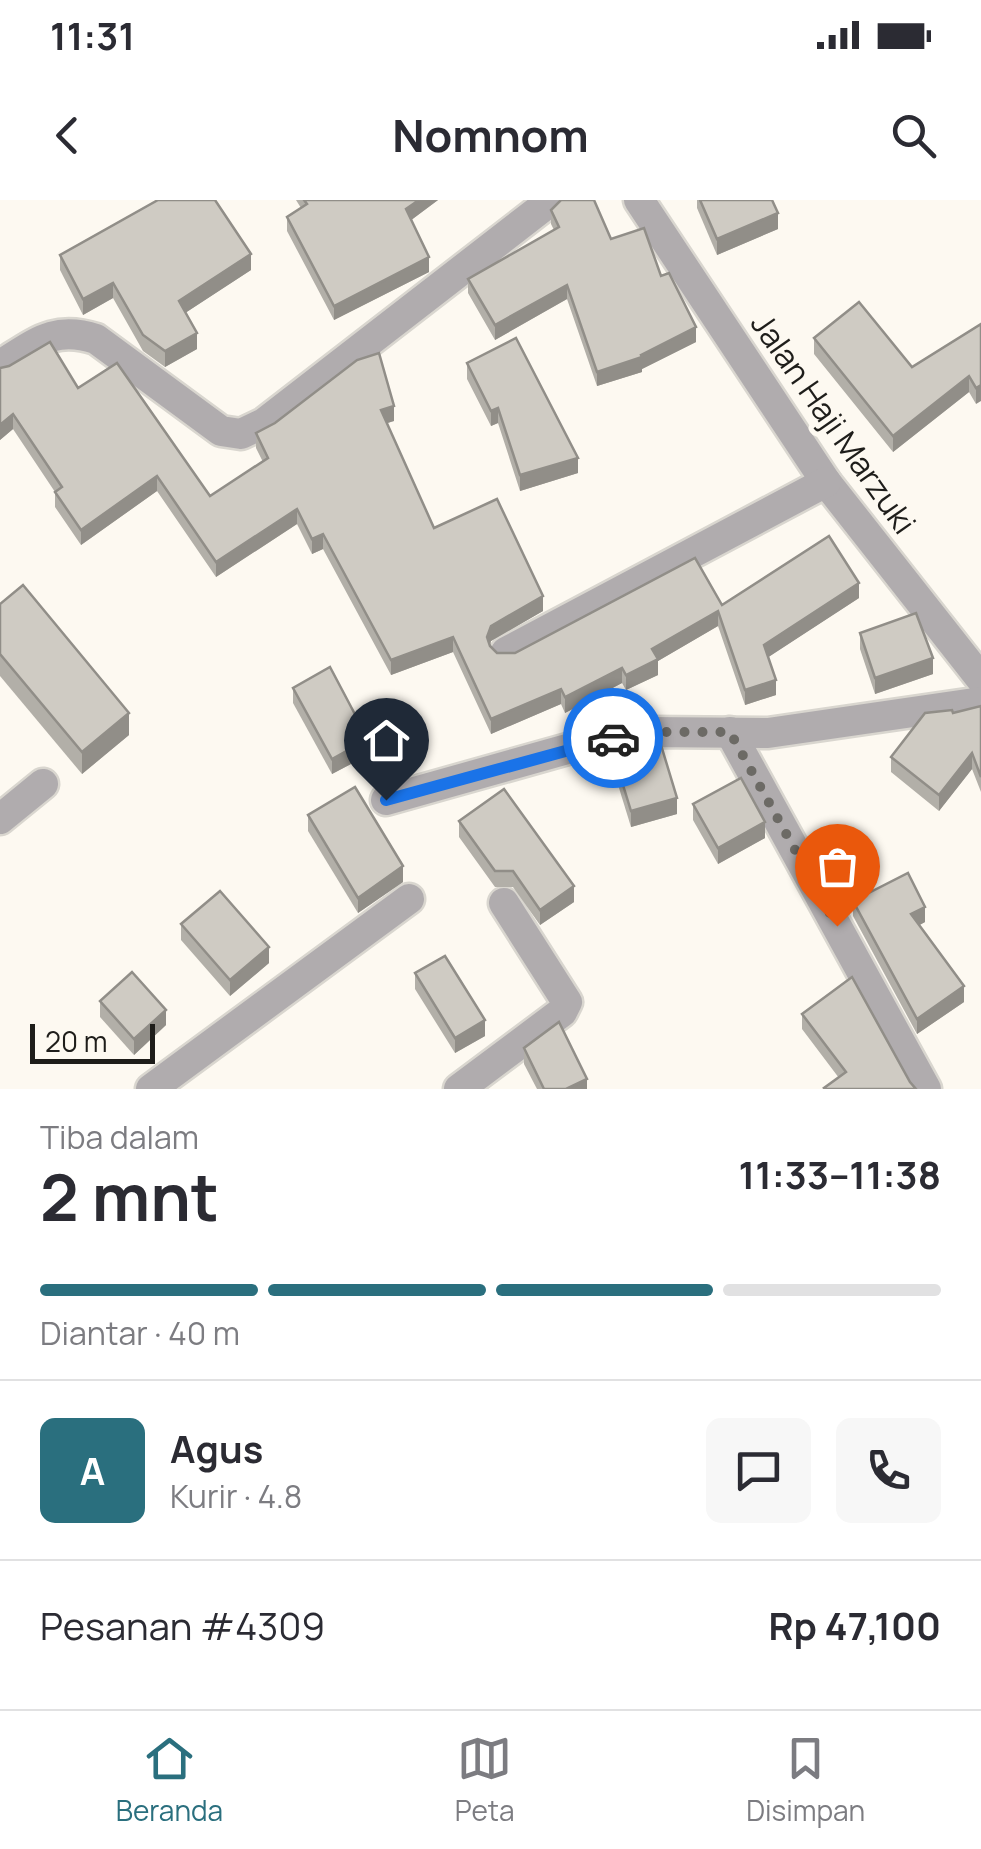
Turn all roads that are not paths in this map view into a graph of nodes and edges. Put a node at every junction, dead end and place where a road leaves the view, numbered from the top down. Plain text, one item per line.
1 (552, 200) edge
2 (639, 200) edge
3 (0, 364) edge
4 (826, 482) junction
5 (506, 652) edge
6 (981, 679) edge
7 (981, 702) edge
8 (730, 732) junction
9 (43, 784) dead end
10 (386, 800) dead end
11 (0, 819) edge
12 (409, 899) dead end
13 (504, 903) dead end
14 (151, 1089) edge
15 (459, 1089) edge
16 (926, 1089) edge

1 - 3 street
2 - 4 street, Jalan Haji Marzuki
4 - 5 street
4 - 6 street, Jalan Haji Marzuki
7 - 8 street
8 - 10 street
8 - 16 street
9 - 11 street
12 - 14 street
13 - 15 street

